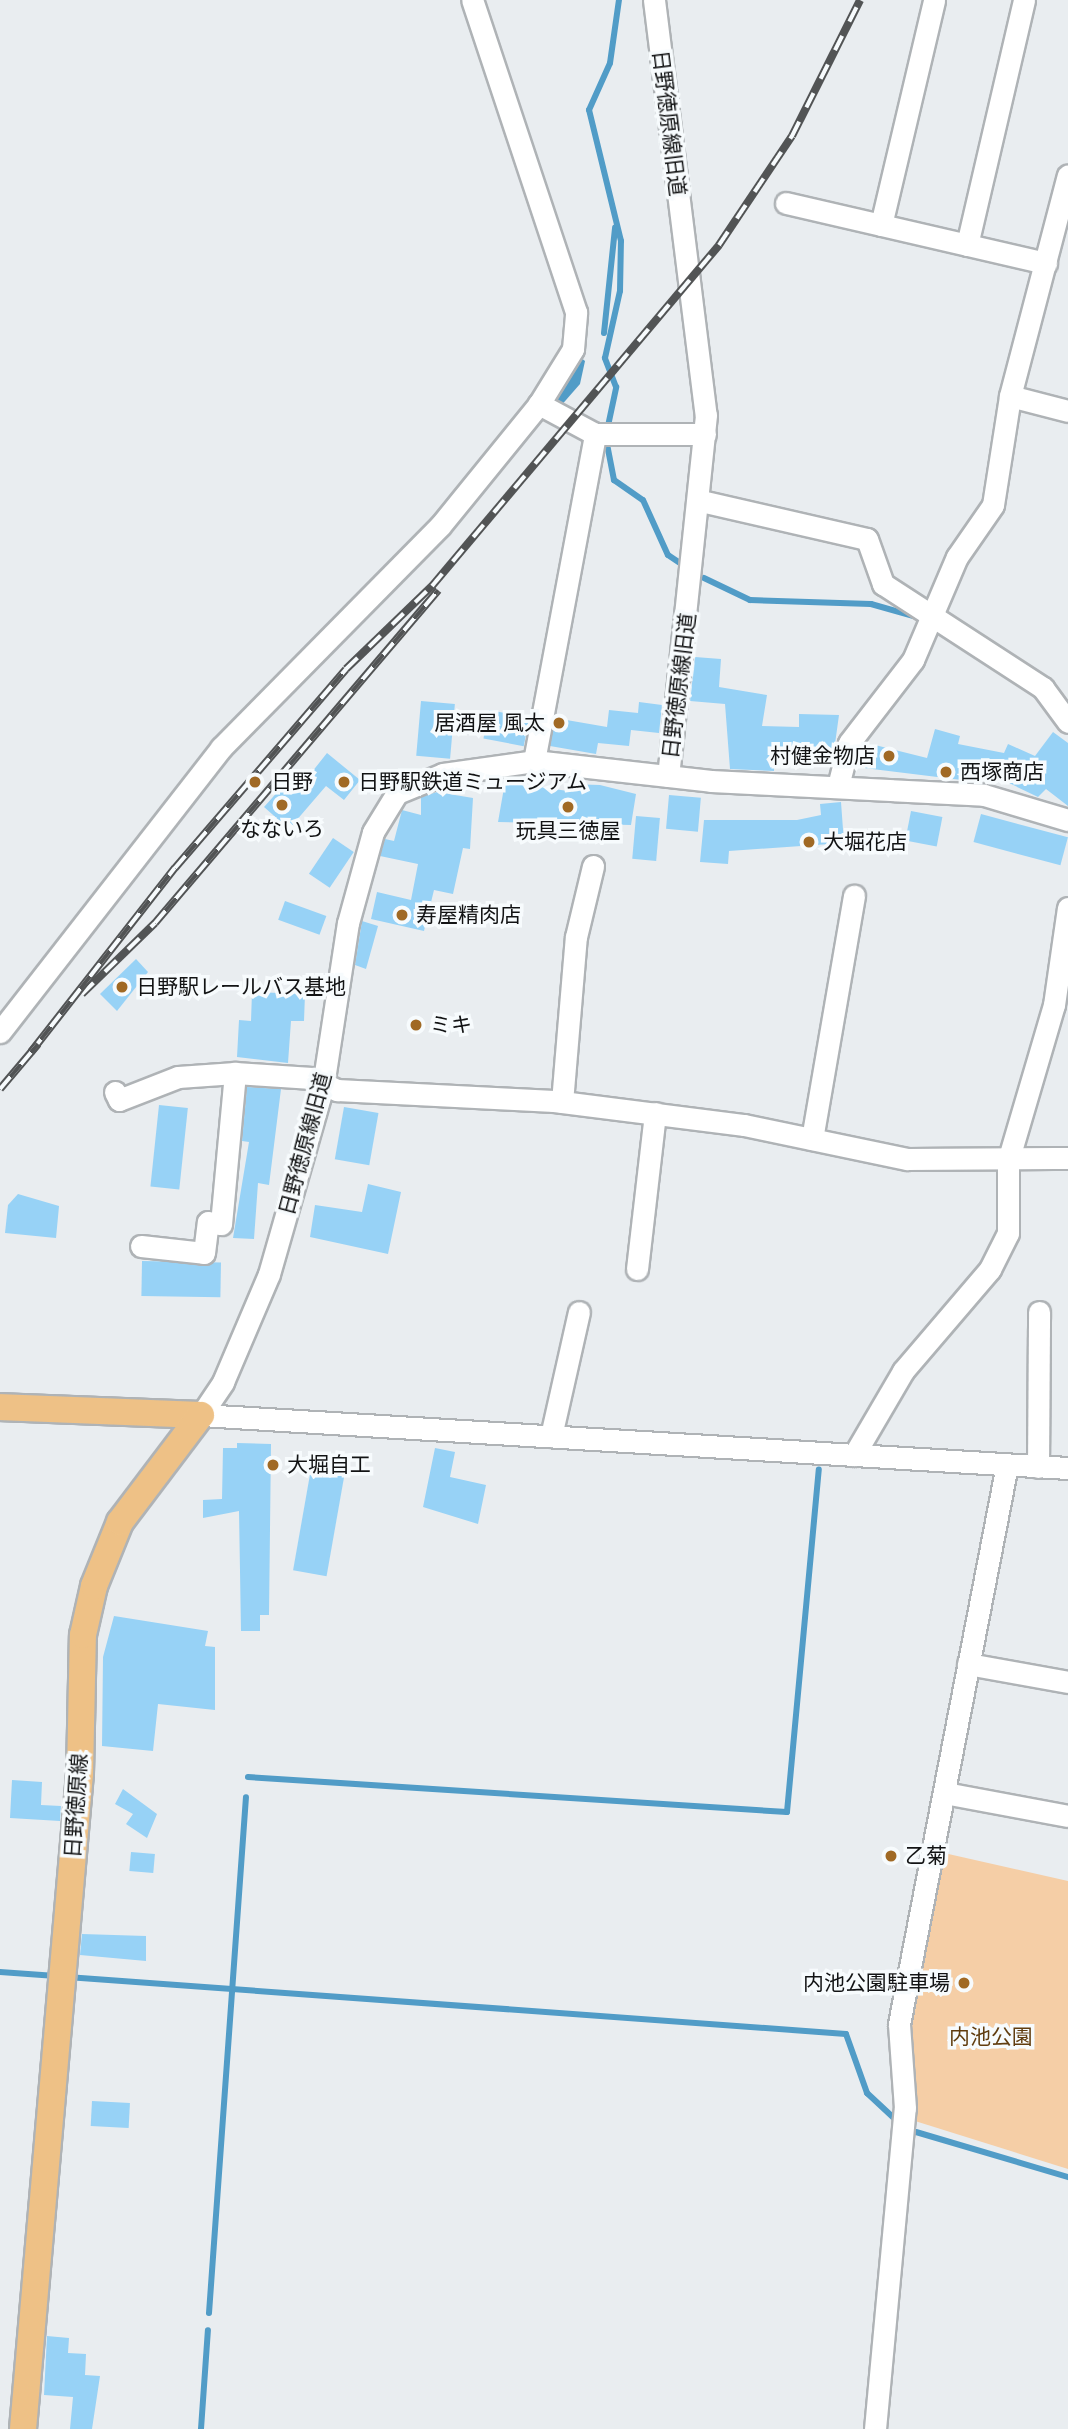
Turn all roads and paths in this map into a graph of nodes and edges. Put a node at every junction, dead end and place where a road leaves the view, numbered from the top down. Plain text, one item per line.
1 (472, 0) edge
2 (654, 0) edge
3 (934, 0) edge
4 (1024, 0) edge
5 (1068, 175) edge
6 (786, 203) dead end
7 (881, 225) junction
8 (967, 244) junction
9 (1046, 263) junction
10 (1010, 396) junction
11 (539, 404) junction
12 (1068, 411) edge
13 (595, 434) junction
14 (705, 434) junction
15 (701, 502) junction
16 (932, 618) junction
17 (1068, 722) edge
18 (534, 761) junction
19 (668, 776) junction
20 (838, 786) junction
21 (1068, 820) edge
22 (593, 866) dead end
23 (854, 896) dead end
24 (1068, 908) edge
25 (1061, 1007) edge
26 (0, 1032) edge
27 (235, 1073) junction
28 (323, 1086) junction
29 (115, 1092) dead end
30 (562, 1102) junction
31 (655, 1113) junction
32 (812, 1139) junction
33 (1068, 1158) edge
34 (1008, 1161) junction
35 (141, 1246) dead end
36 (637, 1269) dead end
37 (579, 1312) dead end
38 (1039, 1312) dead end
39 (0, 1407) edge
40 (201, 1415) junction
41 (551, 1436) junction
42 (855, 1455) junction
43 (1007, 1465) junction
44 (1038, 1466) junction
45 (1068, 1468) edge
46 (968, 1664) junction
47 (1068, 1682) edge
48 (945, 1793) junction
49 (1068, 1816) edge
50 (23, 2429) edge
51 (875, 2429) edge

1 - 11 street
2 - 14 street, 日野徳原線旧道
3 - 7 street
4 - 8 street
5 - 9 street
6 - 7 street
7 - 8 street
8 - 9 street
9 - 10 street
10 - 12 street
10 - 16 street
11 - 13 street
11 - 26 street
13 - 14 street
13 - 18 street
14 - 15 street, 日野徳原線旧道
15 - 16 street
15 - 19 street, 日野徳原線旧道
16 - 17 street
16 - 20 street
18 - 19 street, 日野徳原線旧道
18 - 28 street, 日野徳原線旧道
19 - 20 street
20 - 21 street
22 - 30 street
23 - 32 street
24 - 25 street
25 - 34 street
27 - 28 street
27 - 29 street
27 - 35 street
28 - 30 street
28 - 40 street, 日野徳原線旧道
30 - 31 street
31 - 32 street
31 - 36 street
32 - 34 street
33 - 34 street
34 - 42 street
37 - 41 street
38 - 44 street
39 - 40 main road
40 - 41 street
40 - 50 main road, 日野徳原線
41 - 42 street
42 - 43 street
43 - 44 street
43 - 46 street
44 - 45 street
46 - 47 street
46 - 48 street
48 - 49 street
48 - 51 street

